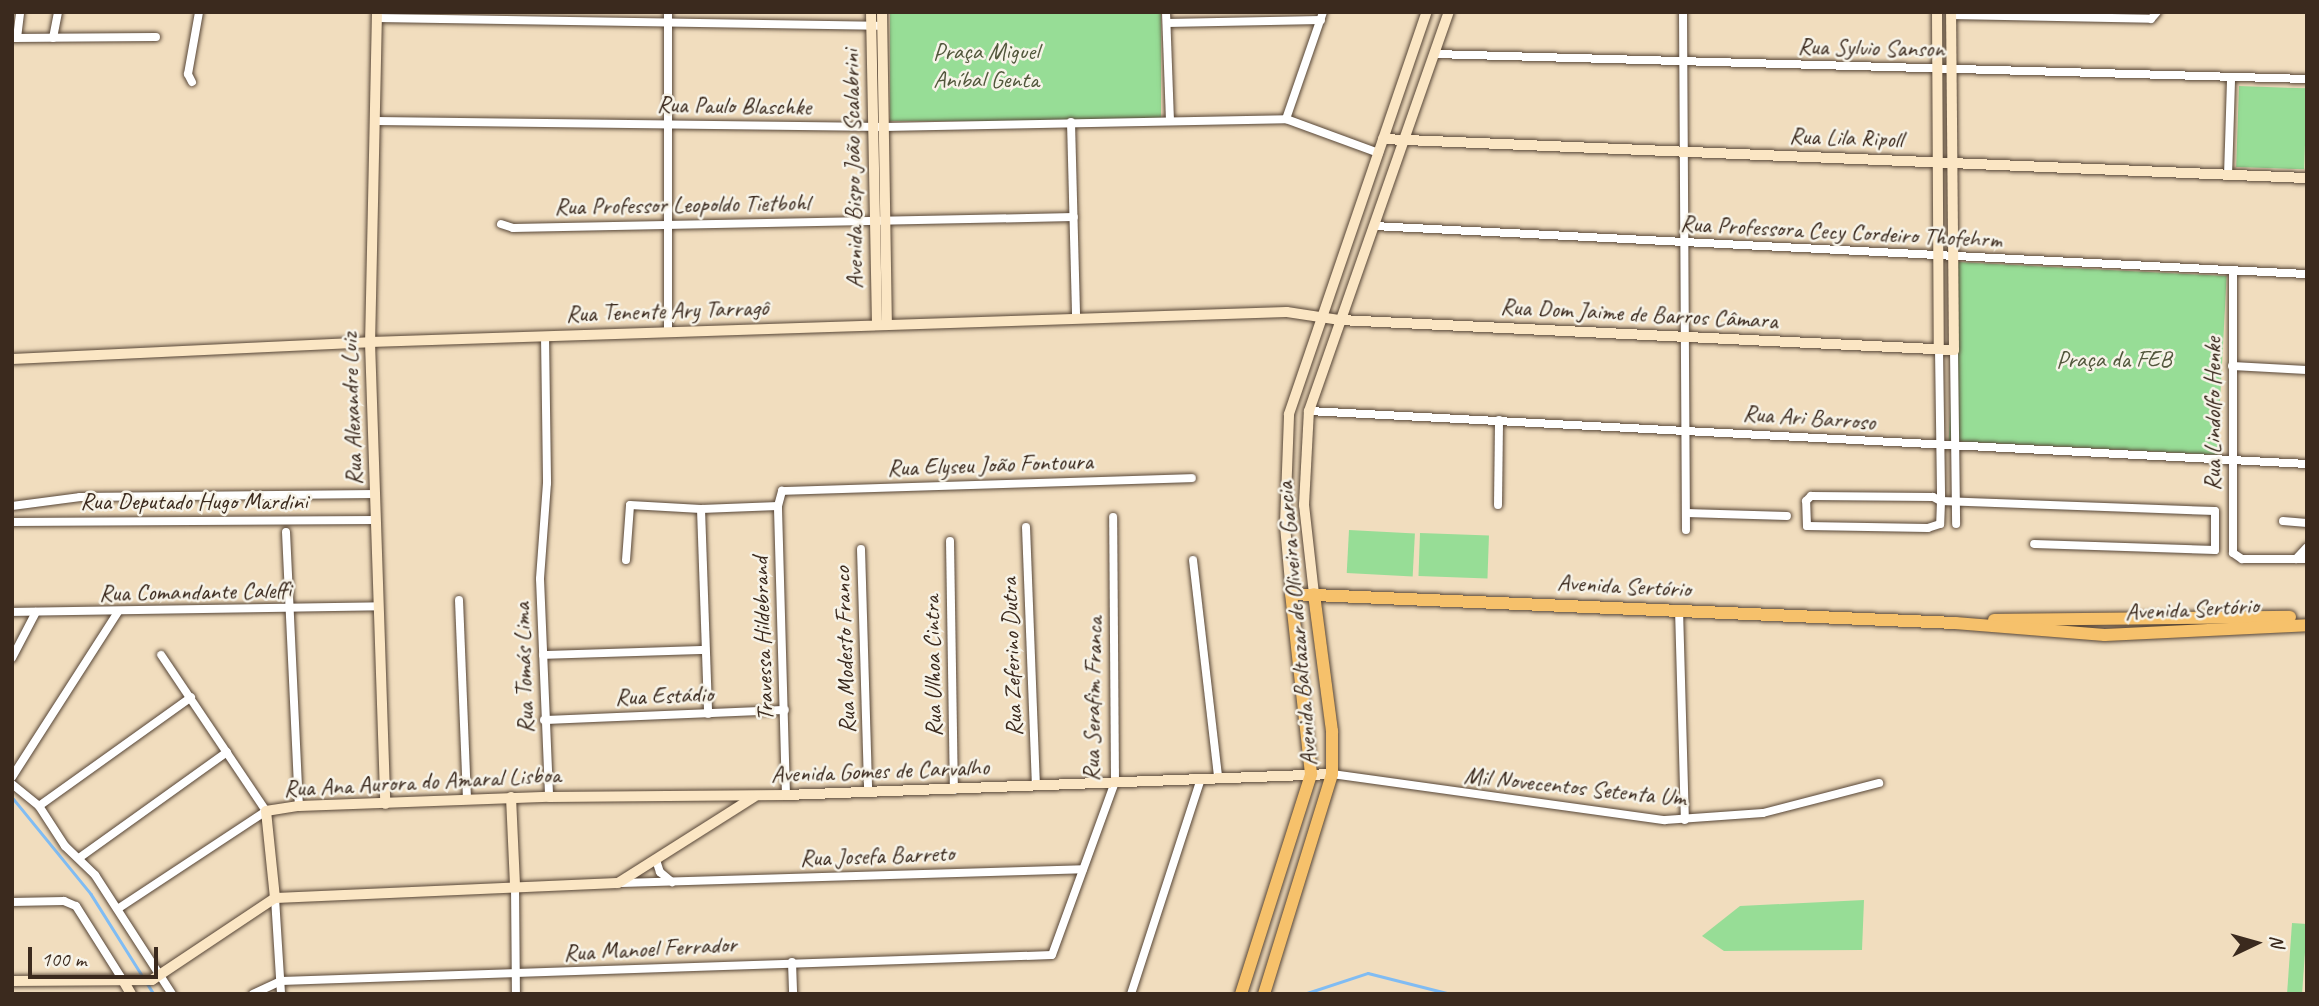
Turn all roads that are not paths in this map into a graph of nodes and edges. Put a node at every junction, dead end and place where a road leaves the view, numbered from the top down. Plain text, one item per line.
1 (20, 12) edge
2 (58, 12) edge
3 (199, 12) edge
4 (668, 12) edge
5 (871, 12) edge
6 (882, 12) edge
7 (1166, 12) edge
8 (1427, 12) edge
9 (1449, 12) edge
10 (1683, 12) edge
11 (1937, 12) edge
12 (2157, 12) edge
13 (1951, 14) edge
14 (377, 15) edge
15 (1322, 16) edge
16 (666, 22) junction
17 (1167, 23) junction
18 (877, 26) junction
19 (156, 37) dead end
20 (15, 38) edge
21 (53, 38) junction
22 (1434, 54) junction
23 (1684, 63) junction
24 (1937, 68) junction
25 (1951, 69) junction
26 (2231, 78) junction
27 (2307, 79) edge
28 (192, 82) dead end
29 (1286, 119) junction
30 (1170, 120) junction
31 (376, 121) junction
32 (1071, 122) junction
33 (667, 125) junction
34 (878, 127) junction
35 (1383, 139) junction
36 (1404, 139) junction
37 (1685, 152) junction
38 (1378, 153) junction
39 (1938, 163) junction
40 (1952, 164) junction
41 (2228, 176) junction
42 (2307, 178) edge
43 (1074, 218) junction
44 (881, 221) junction
45 (501, 224) dead end
46 (668, 224) junction
47 (1374, 226) junction
48 (1685, 244) junction
49 (1938, 256) junction
50 (1954, 257) junction
51 (2233, 270) junction
52 (2307, 275) edge
53 (1322, 315) junction
54 (1076, 319) junction
55 (1340, 320) junction
56 (882, 325) junction
57 (668, 332) junction
58 (545, 336) junction
59 (1685, 336) junction
60 (370, 342) junction
61 (1939, 349) junction
62 (1954, 350) junction
63 (12, 359) edge
64 (2232, 366) junction
65 (2307, 370) edge
66 (1309, 411) junction
67 (1499, 420) junction
68 (1685, 429) junction
69 (1940, 446) junction
70 (1956, 446) junction
71 (2231, 459) junction
72 (2307, 464) edge
73 (1192, 478) dead end
74 (375, 494) junction
75 (1941, 501) junction
76 (1956, 501) junction
77 (1498, 505) dead end
78 (12, 506) edge
79 (778, 506) junction
80 (701, 509) junction
81 (1686, 513) junction
82 (1787, 516) dead end
83 (1113, 517) dead end
84 (376, 520) junction
85 (2283, 521) dead end
86 (12, 522) edge
87 (2307, 523) edge
88 (1956, 524) dead end
89 (1026, 527) dead end
90 (1686, 530) dead end
91 (286, 532) dead end
92 (950, 541) dead end
93 (2034, 544) dead end
94 (2307, 548) edge
95 (861, 549) dead end
96 (1193, 559) dead end
97 (2296, 559) junction
98 (2307, 559) edge
99 (626, 560) dead end
100 (1291, 594) junction
101 (1314, 594) junction
102 (459, 600) dead end
103 (379, 606) junction
104 (1679, 609) junction
105 (290, 610) junction
106 (12, 612) edge
107 (36, 612) junction
108 (118, 612) junction
109 (2307, 617) edge
110 (1955, 623) junction
111 (2307, 625) edge
112 (705, 650) junction
113 (162, 655) dead end
114 (543, 655) junction
115 (12, 658) edge
116 (191, 697) junction
117 (785, 710) junction
118 (708, 714) junction
119 (544, 720) junction
120 (227, 752) junction
121 (1311, 774) junction
122 (1332, 774) junction
123 (12, 777) edge
124 (1218, 777) junction
125 (1200, 779) junction
126 (1115, 782) junction
127 (1879, 783) dead end
128 (12, 784) edge
129 (1036, 786) junction
130 (954, 790) junction
131 (868, 792) junction
132 (786, 795) junction
133 (756, 796) junction
134 (510, 797) junction
135 (549, 797) junction
136 (467, 800) junction
137 (386, 804) junction
138 (39, 806) junction
139 (299, 806) junction
140 (266, 811) junction
141 (1685, 820) junction
142 (79, 858) junction
143 (656, 860) junction
144 (1083, 869) junction
145 (672, 882) junction
146 (618, 883) junction
147 (515, 886) junction
148 (275, 898) junction
149 (12, 902) edge
150 (119, 908) junction
151 (1052, 955) joint
152 (792, 962) junction
153 (516, 974) junction
154 (155, 979) junction
155 (12, 981) edge
156 (281, 981) junction
157 (124, 982) junction
158 (131, 994) edge
159 (172, 994) edge
160 (253, 994) edge
161 (281, 994) edge
162 (516, 994) edge
163 (793, 994) edge
164 (1131, 994) edge
165 (1241, 994) edge
166 (1264, 994) edge

1 - 20 street
2 - 21 street
3 - 28 street
4 - 16 street
5 - 18 street, Avenida Bispo João Scalabrini
6 - 18 street, Avenida Bispo João Scalabrini
7 - 17 street
8 - 35 street, Avenida Baltazar de Oliveira Garcia
9 - 22 street, Avenida Baltazar de Oliveira Garcia
10 - 23 street
11 - 24 street
12 - 13 street
13 - 25 street
14 - 16 street
14 - 31 street, Rua Alexandre Luiz
15 - 17 street
15 - 29 street
16 - 18 street
16 - 33 street
17 - 30 street
18 - 34 street, Avenida Bispo João Scalabrini
19 - 21 street
20 - 21 street
22 - 23 street, Rua Sylvio Sanson
22 - 36 street, Avenida Baltazar de Oliveira Garcia
23 - 24 street, Rua Sylvio Sanson
23 - 37 street
24 - 25 street, Rua Sylvio Sanson
24 - 39 street
25 - 26 street, Rua Sylvio Sanson
25 - 40 street
26 - 27 street, Rua Sylvio Sanson
26 - 41 street
29 - 30 street, Rua Paulo Blaschke
29 - 38 street, Rua Paulo Blaschke
30 - 32 street, Rua Paulo Blaschke
31 - 33 street, Rua Paulo Blaschke
31 - 60 street, Rua Alexandre Luiz
32 - 34 street, Rua Paulo Blaschke
32 - 43 street
33 - 34 street, Rua Paulo Blaschke
33 - 46 street
34 - 44 street, Avenida Bispo João Scalabrini
35 - 36 street, Rua Lila Ripoll
35 - 38 street, Avenida Baltazar de Oliveira Garcia
36 - 37 street, Rua Lila Ripoll
36 - 47 street, Avenida Baltazar de Oliveira Garcia
37 - 39 street, Rua Lila Ripoll
37 - 48 street
38 - 53 street, Avenida Baltazar de Oliveira Garcia
39 - 40 street, Rua Lila Ripoll
39 - 49 street
40 - 41 street, Rua Lila Ripoll
40 - 50 street
41 - 42 street, Rua Lila Ripoll
43 - 44 street, Rua Professor Leopoldo Tietbohl
43 - 54 street
44 - 46 street, Rua Professor Leopoldo Tietbohl
44 - 56 street, Avenida Bispo João Scalabrini
45 - 46 street, Rua Professor Leopoldo Tietbohl
46 - 57 street
47 - 48 street, Rua Professora Cecy Cordeiro Thofehrm
47 - 55 street, Avenida Baltazar de Oliveira Garcia
48 - 49 street, Rua Professora Cecy Cordeiro Thofehrm
48 - 59 street
49 - 50 street, Rua Professora Cecy Cordeiro Thofehrm
49 - 61 street
50 - 51 street, Rua Professora Cecy Cordeiro Thofehrm
50 - 62 street
51 - 52 street, Rua Professora Cecy Cordeiro Thofehrm
51 - 64 street, Rua Lindolfo Henke
53 - 54 street, Rua Tenente Ary Tarragô
53 - 55 street, Rua Dom Jaime de Barros Câmara
53 - 100 street, Avenida Baltazar de Oliveira Garcia
54 - 56 street, Rua Tenente Ary Tarragô
55 - 59 street, Rua Dom Jaime de Barros Câmara
55 - 66 street, Avenida Baltazar de Oliveira Garcia
56 - 57 street, Rua Tenente Ary Tarragô
57 - 58 street, Rua Tenente Ary Tarragô
58 - 60 street, Rua Tenente Ary Tarragô
58 - 114 street, Rua Tomás Lima
59 - 61 street, Rua Dom Jaime de Barros Câmara
59 - 68 street
60 - 63 street, Rua Tenente Ary Tarragô
60 - 74 street, Rua Alexandre Luiz
61 - 62 street, Rua Dom Jaime de Barros Câmara
61 - 69 street
62 - 70 street
64 - 65 street
64 - 71 street, Rua Lindolfo Henke
66 - 67 street, Rua Ari Barroso
66 - 101 street, Avenida Baltazar de Oliveira Garcia
67 - 68 street, Rua Ari Barroso
67 - 77 street
68 - 69 street, Rua Ari Barroso
68 - 81 street
69 - 70 street, Rua Ari Barroso
69 - 75 street
70 - 71 street, Rua Ari Barroso
70 - 76 street
71 - 72 street, Rua Ari Barroso
71 - 97 street, Rua Lindolfo Henke
73 - 79 street, Rua Elyseu João Fontoura
74 - 78 street, Rua Deputado Hugo Mardini
74 - 84 street, Rua Alexandre Luiz
75 - 75 street
75 - 76 street
76 - 88 street
76 - 93 street
79 - 80 street
79 - 117 street, Travessa Hildebrand
80 - 99 street
80 - 112 street
81 - 82 street
81 - 90 street
83 - 126 street, Rua Serafim Franca
84 - 86 street, Rua Deputado Hugo Mardini
84 - 103 street, Rua Alexandre Luiz
85 - 87 street
89 - 129 street, Rua Zeferino Dutra
91 - 105 street
92 - 130 street, Rua Ulhoa Cintra
94 - 97 street
95 - 131 street, Rua Modesto Franco
96 - 124 street
97 - 98 street
100 - 101 main road, Avenida Sertório
100 - 121 main road, Avenida Baltazar de Oliveira Garcia
101 - 104 main road, Avenida Sertório
101 - 122 main road, Avenida Baltazar de Oliveira Garcia
102 - 136 street
103 - 105 street, Rua Comandante Caleffi
103 - 137 street, Rua Alexandre Luiz
104 - 110 main road, Avenida Sertório
104 - 141 street
105 - 108 street, Rua Comandante Caleffi
105 - 139 street
106 - 107 street, Rua Comandante Caleffi
107 - 108 street, Rua Comandante Caleffi
107 - 115 street
108 - 123 street
109 - 110 main road, Avenida Sertório
110 - 111 main road, Avenida Sertório
112 - 114 street
112 - 118 street
113 - 116 street
114 - 119 street, Rua Tomás Lima
116 - 120 street
116 - 138 street
117 - 118 street, Rua Estádio
117 - 132 street, Travessa Hildebrand
118 - 119 street, Rua Estádio
119 - 135 street, Rua Tomás Lima
120 - 140 street
120 - 142 street
121 - 122 street
121 - 124 street, Avenida Gomes de Carvalho
121 - 165 main road, Avenida Baltazar de Oliveira Garcia
122 - 141 street, Mil Novecentos Setenta Um
122 - 166 main road, Avenida Baltazar de Oliveira Garcia
124 - 125 street, Avenida Gomes de Carvalho
125 - 126 street, Avenida Gomes de Carvalho
125 - 164 street
126 - 129 street, Avenida Gomes de Carvalho
126 - 144 street, Rua Serafim Franca
127 - 141 street, Mil Novecentos Setenta Um
128 - 138 street
129 - 130 street, Avenida Gomes de Carvalho
130 - 131 street, Avenida Gomes de Carvalho
131 - 132 street, Avenida Gomes de Carvalho
132 - 133 street, Avenida Gomes de Carvalho
133 - 135 street, Rua Ana Aurora do Amaral Lisboa
133 - 143 street, Avenida Gomes de Carvalho
134 - 135 street, Rua Ana Aurora do Amaral Lisboa
134 - 136 street, Rua Ana Aurora do Amaral Lisboa
134 - 147 street
136 - 137 street, Rua Ana Aurora do Amaral Lisboa
137 - 139 street, Rua Ana Aurora do Amaral Lisboa
138 - 142 street
139 - 140 street, Rua Ana Aurora do Amaral Lisboa
140 - 148 street
140 - 150 street, Rua Ana Aurora do Amaral Lisboa
142 - 150 street
143 - 145 street
143 - 146 street, Avenida Gomes de Carvalho
144 - 145 street, Rua Josefa Barreto
144 - 151 street, Rua Serafim Franca
145 - 146 street, Rua Josefa Barreto
146 - 147 street, Avenida Gomes de Carvalho
147 - 148 street, Avenida Gomes de Carvalho
147 - 153 street
148 - 154 street
148 - 156 street
149 - 157 street
150 - 154 street
151 - 152 street, Rua Manoel Ferrador
152 - 153 street, Rua Manoel Ferrador
152 - 163 street
153 - 156 street, Rua Manoel Ferrador
153 - 162 street
154 - 157 street
154 - 159 street
155 - 157 street
156 - 160 street, Rua Manoel Ferrador
156 - 161 street
157 - 158 street

